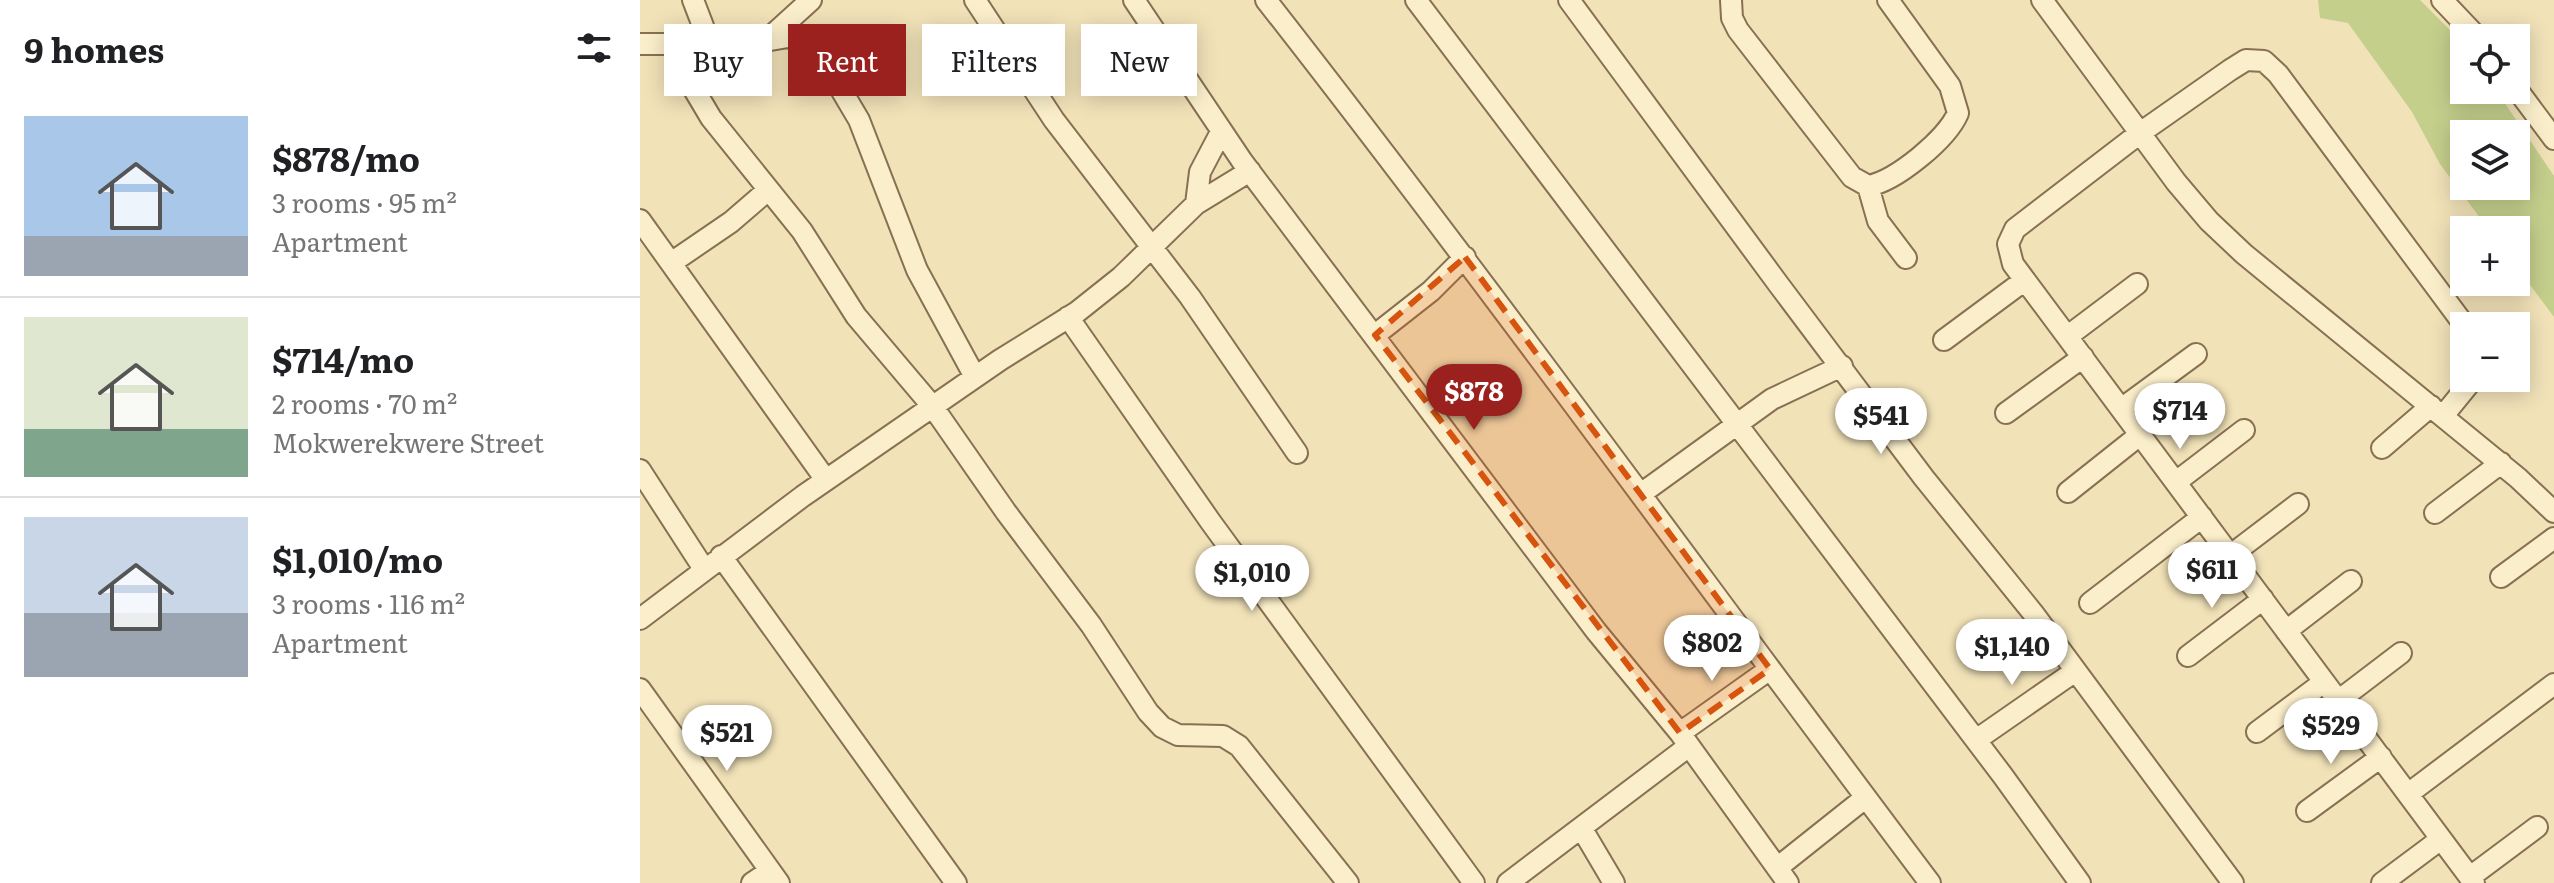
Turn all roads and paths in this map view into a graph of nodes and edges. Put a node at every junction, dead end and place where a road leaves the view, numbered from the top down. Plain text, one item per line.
1 (693, 0) edge
2 (975, 0) edge
3 (1134, 0) edge
4 (1266, 0) edge
5 (1416, 0) edge
6 (1569, 0) edge
7 (1731, 0) edge
8 (1888, 0) edge
9 (2042, 0) edge
10 (2442, 0) edge
11 (806, 5) edge
12 (702, 24) edge
13 (2465, 24) edge
14 (772, 36) edge
15 (640, 44) edge
16 (664, 45) edge
17 (698, 96) edge
18 (845, 96) edge
19 (2528, 104) edge
20 (1221, 132) junction
21 (2140, 133) junction
22 (2554, 139) edge
23 (1250, 171) junction
24 (1868, 186) junction
25 (768, 190) junction
26 (1196, 204) junction
27 (640, 220) edge
28 (1153, 248) junction
29 (1465, 257) junction
30 (1906, 258) dead end
31 (671, 263) junction
32 (2025, 280) junction
33 (2137, 284) dead end
34 (2455, 312) edge
35 (1068, 317) junction
36 (1375, 335) junction
37 (2068, 336) junction
38 (1944, 340) dead end
39 (2196, 354) dead end
40 (2083, 357) junction
41 (1842, 366) junction
42 (975, 377) junction
43 (2458, 392) edge
44 (933, 407) junction
45 (2121, 409) junction
46 (2437, 411) junction
47 (2006, 413) dead end
48 (1736, 422) junction
49 (2244, 430) dead end
50 (2141, 434) junction
51 (2382, 448) dead end
52 (1297, 453) dead end
53 (2501, 463) junction
54 (640, 470) edge
55 (826, 480) junction
56 (2176, 482) junction
57 (2068, 492) dead end
58 (1642, 493) junction
59 (2298, 504) dead end
60 (2554, 512) edge
61 (2435, 513) dead end
62 (2202, 517) junction
63 (2554, 538) edge
64 (2231, 555) junction
65 (721, 556) junction
66 (704, 569) junction
67 (2501, 577) dead end
68 (2351, 581) dead end
69 (2263, 599) junction
70 (2090, 603) dead end
71 (640, 619) edge
72 (2286, 631) junction
73 (2401, 653) dead end
74 (2188, 656) dead end
75 (1770, 669) junction
76 (2074, 672) junction
77 (2324, 682) junction
78 (2554, 684) edge
79 (640, 689) edge
80 (2338, 701) junction
81 (2257, 732) dead end
82 (1685, 740) junction
83 (1976, 740) junction
84 (2381, 757) junction
85 (2408, 794) junction
86 (1865, 798) junction
87 (2307, 811) dead end
88 (2537, 827) dead end
89 (1582, 829) junction
90 (2441, 839) junction
91 (1782, 875) edge
92 (775, 877) edge
93 (2472, 880) edge
94 (752, 883) edge
95 (956, 883) edge
96 (1348, 883) edge
97 (1474, 883) edge
98 (1508, 883) edge
99 (1614, 883) edge
100 (1930, 883) edge
101 (2080, 883) edge
102 (2233, 883) edge
103 (2382, 883) edge

1 - 12 street
2 - 28 street
3 - 20 street
4 - 29 street
5 - 48 street
6 - 41 street
7 - 24 street
8 - 24 street
9 - 21 street
10 - 13 street
11 - 14 street
15 - 16 street
17 - 25 street
18 - 42 street
19 - 22 street
20 - 23 street
20 - 26 street
21 - 32 street
21 - 34 street
21 - 46 street
23 - 26 street
23 - 36 street
24 - 30 street
25 - 31 street
25 - 44 street
26 - 28 street
27 - 31 street
28 - 35 street
28 - 52 street
29 - 36 street
29 - 58 street
31 - 55 street
32 - 37 street
32 - 38 street
33 - 37 street
35 - 42 street
35 - 97 street
36 - 82 street
37 - 40 street
39 - 45 street
40 - 45 street
40 - 47 street
41 - 48 street
41 - 76 street
42 - 44 street
43 - 46 street
44 - 55 street
44 - 96 street
45 - 50 street
46 - 51 street
46 - 53 street
48 - 58 street
48 - 83 street
49 - 56 street
50 - 56 street
50 - 57 street
53 - 60 street
53 - 61 street
54 - 66 street
55 - 65 street
56 - 62 street
58 - 75 street
59 - 64 street
62 - 64 street
62 - 70 street
63 - 67 street
64 - 69 street
65 - 66 street
65 - 95 street
66 - 71 street
68 - 72 street
69 - 72 street
69 - 74 street
72 - 77 street
73 - 80 street
75 - 82 street
75 - 86 street
76 - 83 street
76 - 102 street
77 - 80 street
77 - 81 street
78 - 85 street
79 - 92 street
80 - 84 street
82 - 89 street
82 - 91 street
83 - 101 street
84 - 85 street
84 - 87 street
85 - 90 street
86 - 91 street
86 - 100 street
88 - 93 street
89 - 98 street
89 - 99 street
90 - 93 street
90 - 103 street
92 - 94 street

